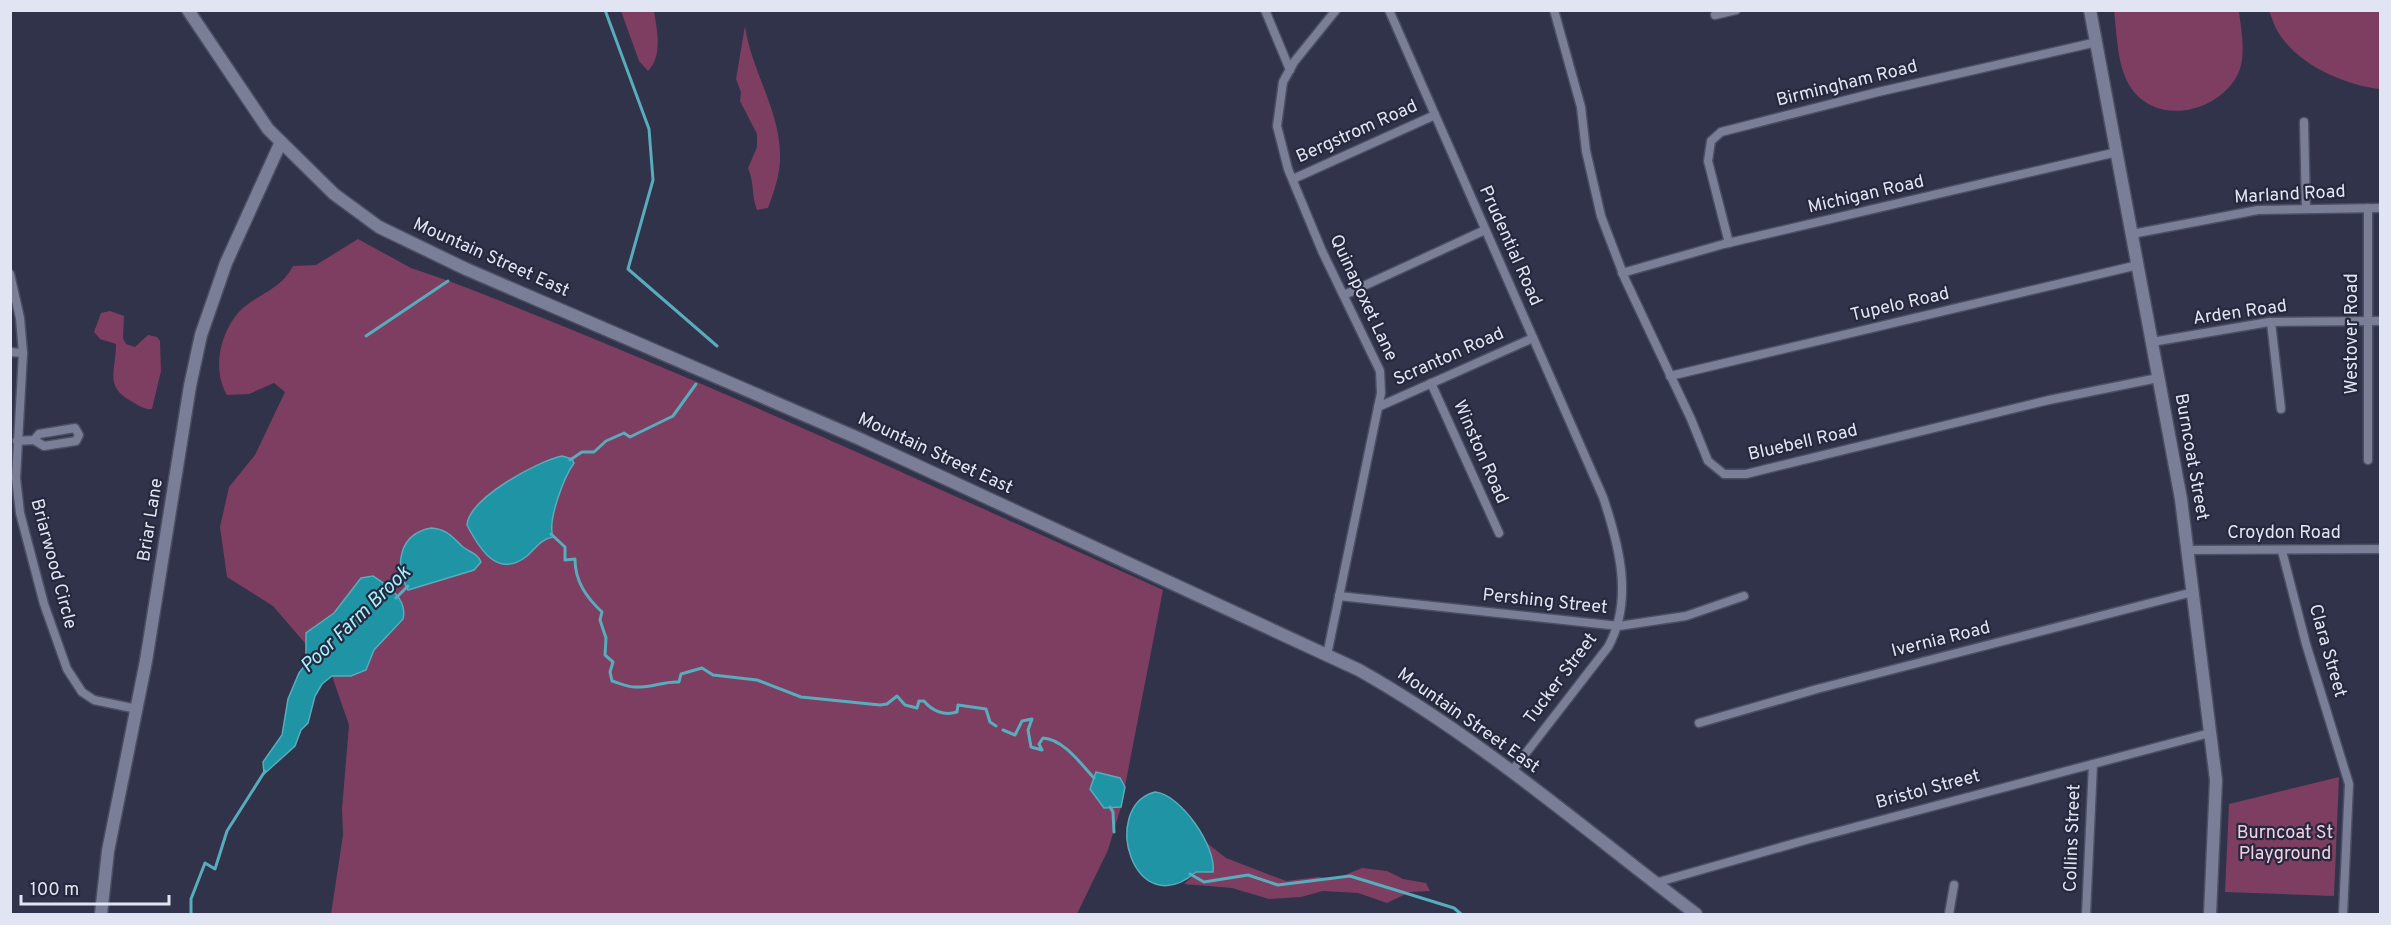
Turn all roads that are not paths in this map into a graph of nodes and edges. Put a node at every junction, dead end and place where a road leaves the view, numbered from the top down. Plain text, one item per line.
1 (188, 10) edge
2 (1265, 10) edge
3 (1336, 10) edge
4 (1389, 10) edge
5 (1554, 10) edge
6 (1736, 10) edge
7 (2090, 10) edge
8 (1715, 15) dead end
9 (2097, 42) junction
10 (1290, 70) junction
11 (1435, 115) junction
12 (2304, 122) dead end
13 (280, 144) junction
14 (2117, 152) junction
15 (1293, 179) junction
16 (2368, 208) junction
17 (2380, 208) edge
18 (2306, 209) junction
19 (1485, 230) junction
20 (2132, 234) junction
21 (1729, 243) junction
22 (2138, 265) junction
23 (1622, 273) junction
24 (10, 274) edge
25 (1344, 295) junction
26 (2370, 321) junction
27 (2380, 321) edge
28 (2271, 322) junction
29 (1533, 338) junction
30 (2152, 342) junction
31 (10, 352) edge
32 (23, 353) junction
33 (1670, 376) junction
34 (2158, 378) junction
35 (1431, 383) junction
36 (1378, 407) junction
37 (2282, 409) dead end
38 (34, 440) dead end
39 (17, 441) junction
40 (2368, 460) dead end
41 (1602, 495) joint
42 (1499, 533) dead end
43 (2380, 549) edge
44 (2187, 550) junction
45 (2282, 551) junction
46 (2193, 592) junction
47 (1339, 596) junction
48 (1744, 596) dead end
49 (1619, 626) junction
50 (1327, 655) junction
51 (137, 709) junction
52 (1699, 723) dead end
53 (2210, 733) junction
54 (2093, 764) junction
55 (1512, 771) junction
56 (1655, 883) junction
57 (1954, 885) dead end
58 (101, 915) edge
59 (1696, 915) edge
60 (1949, 915) edge
61 (2086, 915) edge
62 (2210, 915) edge
63 (2343, 915) edge

1 - 13 main road, Mountain Street East
2 - 10 street
3 - 10 street, Quinapoxet Lane
4 - 11 street, Prudential Road
5 - 23 street, Bluebell Road
6 - 8 street
7 - 9 main road, Burncoat Street
9 - 14 main road, Burncoat Street
9 - 21 street, Birmingham Road
10 - 15 street, Quinapoxet Lane
11 - 15 street, Bergstrom Road
11 - 19 street, Prudential Road
12 - 18 street
13 - 50 main road, Mountain Street East
13 - 51 main road, Briar Lane
14 - 20 main road, Burncoat Street
14 - 21 street, Michigan Road
15 - 25 street, Quinapoxet Lane
16 - 17 street, Marland Road
16 - 18 street, Marland Road
16 - 26 street, Westover Road
18 - 20 street, Marland Road
19 - 25 street
19 - 29 street, Prudential Road
20 - 22 main road, Burncoat Street
21 - 23 street, Michigan Road
22 - 30 main road, Burncoat Street
22 - 33 street, Tupelo Road
23 - 33 street, Bluebell Road
24 - 32 street, Briarwood Circle
25 - 36 street, Quinapoxet Lane
26 - 27 street, Arden Road
26 - 28 street, Arden Road
26 - 40 street, Westover Road
28 - 30 street, Arden Road
28 - 37 street
29 - 35 street, Scranton Road
29 - 41 street, Prudential Road
30 - 34 main road, Burncoat Street
31 - 32 street
32 - 39 street, Briarwood Circle
33 - 34 street, Bluebell Road
34 - 44 main road, Burncoat Street
35 - 36 street, Scranton Road
35 - 42 street, Winston Road
36 - 47 street, Quinapoxet Lane
38 - 39 street
39 - 51 street, Briarwood Circle
41 - 49 street, Tucker Street
43 - 45 street, Croydon Road
44 - 45 street, Croydon Road
44 - 46 main road, Burncoat Street
45 - 63 street, Clara Street
46 - 52 street, Ivernia Road
46 - 53 main road, Burncoat Street
47 - 49 street, Pershing Street
47 - 50 street, Quinapoxet Lane
48 - 49 street, Pershing Street
49 - 55 street, Tucker Street
50 - 55 main road, Mountain Street East
51 - 58 main road, Briar Lane
53 - 54 street, Bristol Street
53 - 62 main road, Burncoat Street
54 - 56 street, Bristol Street
54 - 61 street, Collins Street
55 - 56 main road, Mountain Street East
56 - 59 main road, Mountain Street East
57 - 60 street

